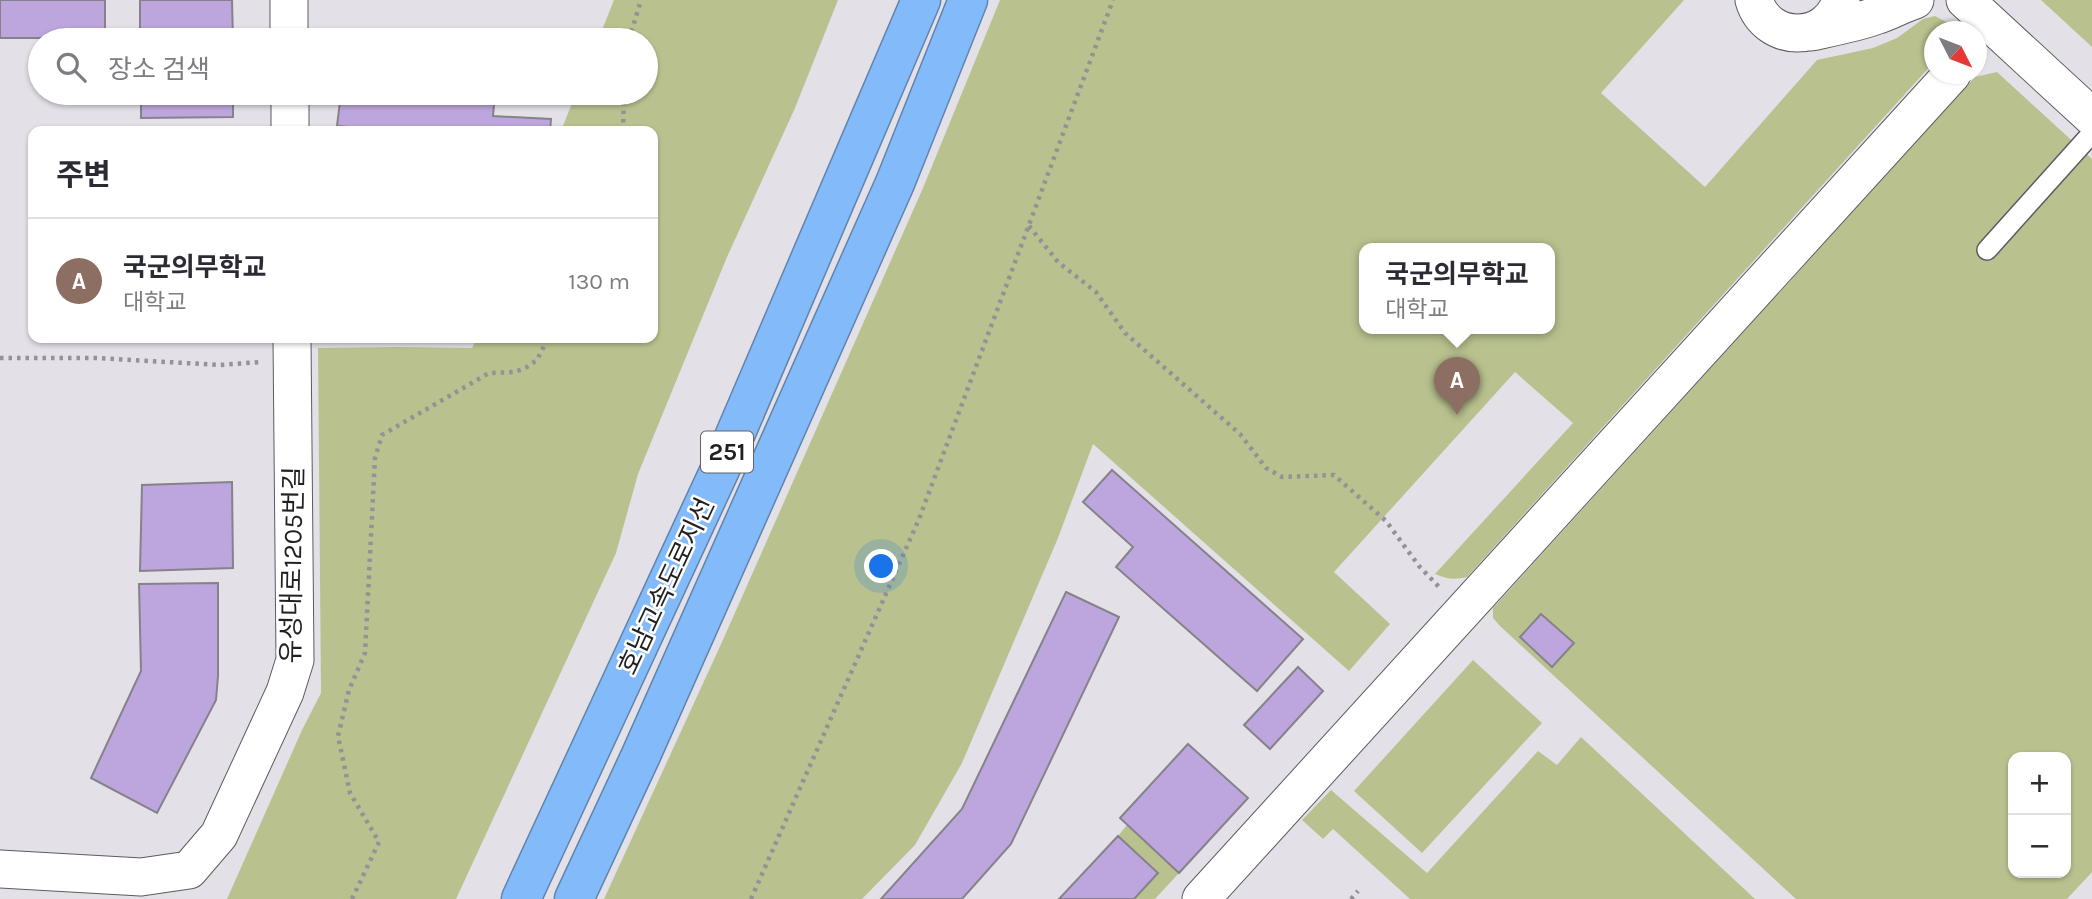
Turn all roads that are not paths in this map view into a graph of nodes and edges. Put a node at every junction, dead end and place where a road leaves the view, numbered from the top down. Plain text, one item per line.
1 (289, 0) edge
2 (921, 0) edge
3 (968, 0) edge
4 (1755, 0) edge
5 (1841, 0) edge
6 (1915, 0) edge
7 (1964, 0) edge
8 (1976, 21) edge
9 (289, 28) edge
10 (1810, 32) junction
11 (1987, 38) edge
12 (1943, 84) edge
13 (290, 105) edge
14 (2092, 117) edge
15 (290, 126) edge
16 (2092, 133) edge
17 (1987, 250) dead end
18 (292, 343) edge
19 (0, 869) edge
20 (521, 899) edge
21 (574, 899) edge
22 (1201, 899) edge

1 - 9 street
2 - 20 highway, 호남고속도로지선 / 251
3 - 21 highway, 호남고속도로지선 / 251
4 - 10 street
5 - 10 street
6 - 10 street
7 - 8 street
11 - 14 street
12 - 22 street
13 - 15 street
16 - 17 lane
18 - 19 street, 유성대로1205번길

